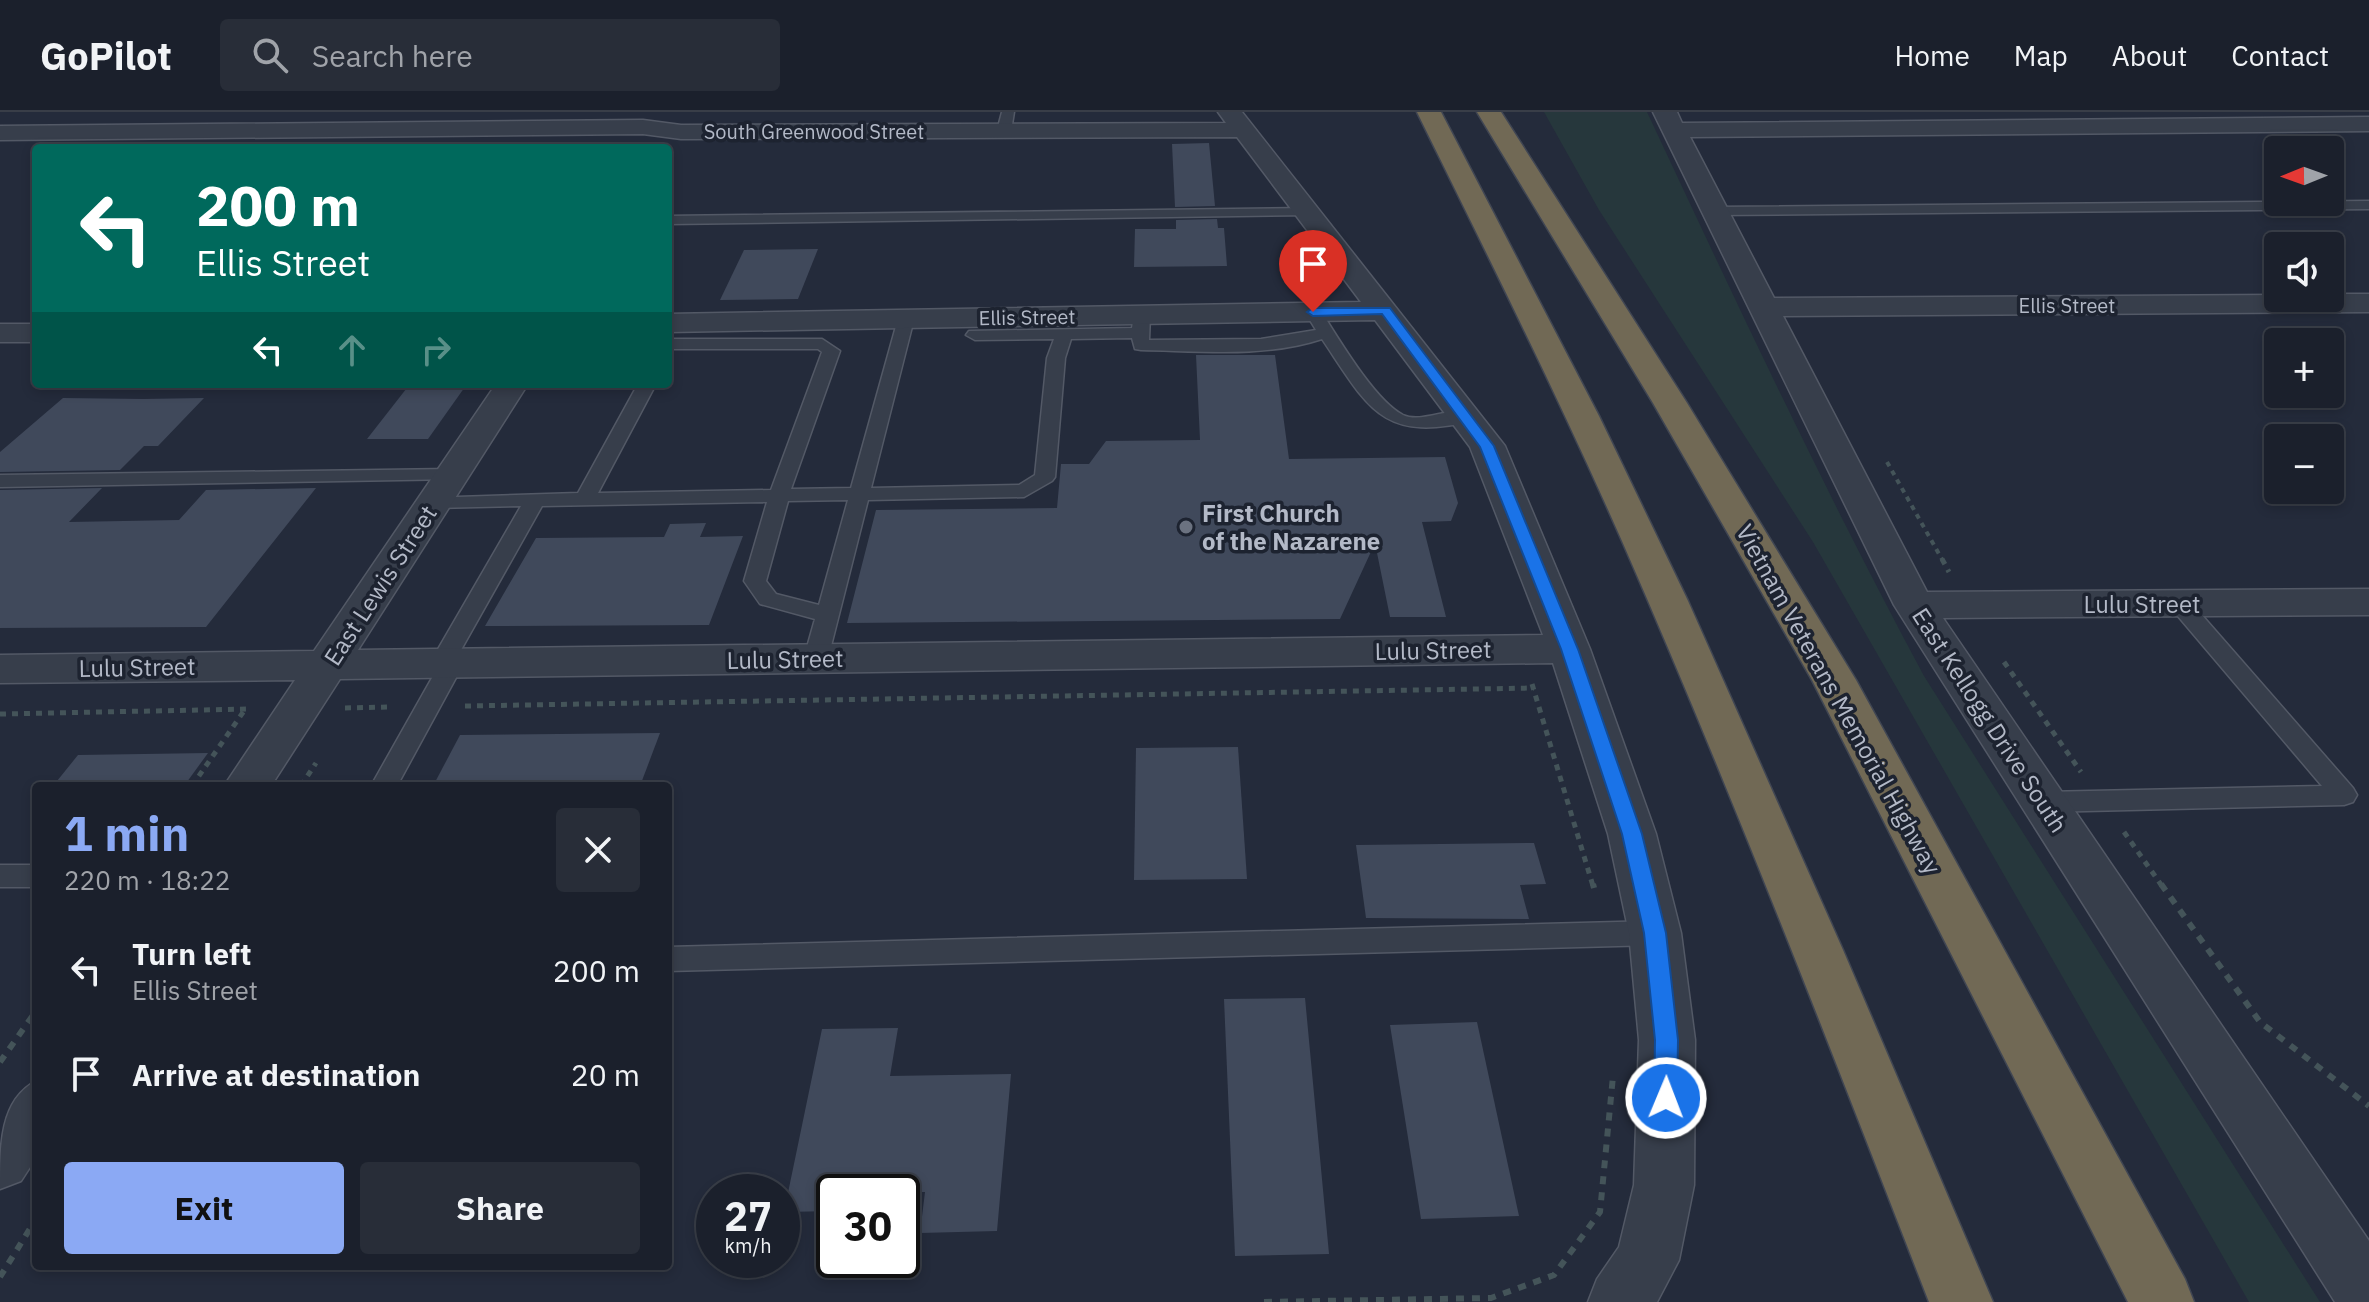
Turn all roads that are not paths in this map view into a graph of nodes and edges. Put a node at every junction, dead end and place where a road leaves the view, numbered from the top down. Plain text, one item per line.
1 (8, 112) edge
2 (1489, 112) edge
3 (1521, 112) edge
4 (0, 117) edge
5 (1417, 118) edge
6 (1916, 119) edge
7 (1006, 121) edge
8 (1237, 121) edge
9 (1670, 121) edge
10 (2369, 124) edge
11 (660, 130) edge
12 (0, 133) edge
13 (2369, 205) edge
14 (1715, 211) junction
15 (1308, 212) junction
16 (672, 220) edge
17 (2369, 303) edge
18 (1764, 307) junction
19 (1385, 311) junction
20 (906, 319) junction
21 (1319, 322) junction
22 (1141, 324) junction
23 (0, 333) edge
24 (32, 333) edge
25 (672, 334) edge
26 (672, 334) edge
27 (1064, 334) junction
28 (975, 335) dead end
29 (509, 388) edge
30 (645, 388) edge
31 (1670, 403) junction
32 (1465, 417) junction
33 (0, 481) edge
34 (443, 488) junction
35 (859, 495) junction
36 (779, 496) junction
37 (585, 499) junction
38 (535, 500) junction
39 (2369, 602) edge
40 (2179, 603) junction
41 (1914, 605) junction
42 (828, 615) junction
43 (1569, 649) junction
44 (816, 658) junction
45 (447, 663) junction
46 (327, 665) junction
47 (0, 669) edge
48 (250, 782) edge
49 (386, 782) edge
50 (2044, 802) junction
51 (0, 876) edge
52 (32, 876) edge
53 (1655, 933) junction
54 (672, 959) edge
55 (32, 1113) edge
56 (0, 1161) edge
57 (2369, 1297) edge
58 (2161, 1300) edge
59 (1620, 1302) edge
60 (1961, 1302) edge

1 - 4 street
2 - 31 highway, Vietnam Veterans Memorial Highway
3 - 31 highway
5 - 60 highway
6 - 9 street
6 - 10 street
7 - 8 street, South Greenwood Street
7 - 11 street, South Greenwood Street
8 - 15 street
9 - 14 street, East Kellogg Drive South
11 - 12 street, South Greenwood Street
13 - 14 lane
14 - 18 street, East Kellogg Drive South
15 - 16 lane
15 - 19 street
17 - 18 street, Ellis Street
18 - 41 street, East Kellogg Drive South
19 - 21 street, Ellis Street
19 - 32 street
20 - 22 street, Ellis Street
20 - 25 street, Ellis Street
20 - 35 lane
21 - 22 street, Ellis Street
21 - 32 lane
22 - 27 lane
23 - 24 street
26 - 36 lane
27 - 28 lane
27 - 35 lane
29 - 34 street, East Lewis Street
30 - 37 lane
31 - 58 highway, Vietnam Veterans Memorial Highway
32 - 43 street
33 - 34 lane
34 - 38 lane
34 - 46 street, East Lewis Street
35 - 36 lane
35 - 42 lane
36 - 37 lane
36 - 42 lane
37 - 38 lane
38 - 45 lane
39 - 40 street, Lulu Street
40 - 41 street, Lulu Street
40 - 50 lane
41 - 50 street, East Kellogg Drive South
42 - 44 lane
43 - 44 street, Lulu Street
43 - 53 street
44 - 45 street, Lulu Street
45 - 46 street, Lulu Street
45 - 49 lane
46 - 47 street, Lulu Street
46 - 48 street, East Lewis Street
50 - 57 street, East Kellogg Drive South
51 - 52 lane
53 - 54 lane
53 - 59 street
55 - 56 street

